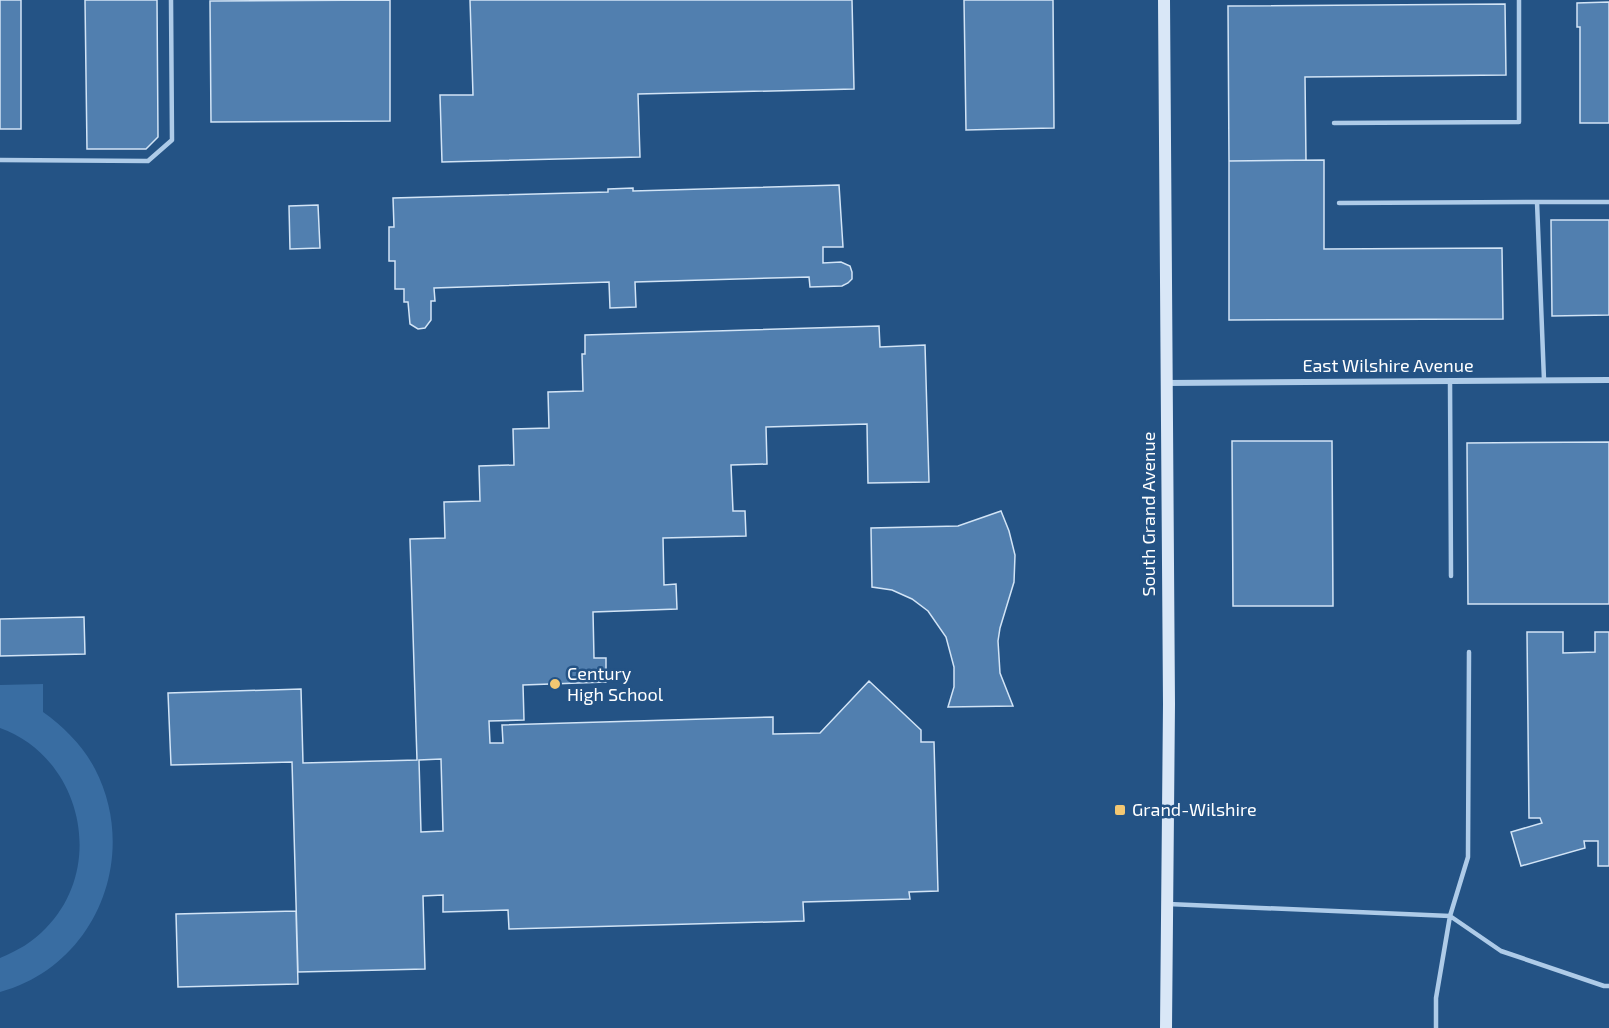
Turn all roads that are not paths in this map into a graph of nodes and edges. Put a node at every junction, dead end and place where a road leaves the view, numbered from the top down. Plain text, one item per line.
1 (171, 0) edge
2 (1164, 0) edge
3 (1519, 0) edge
4 (1334, 123) dead end
5 (0, 160) edge
6 (1537, 202) junction
7 (1609, 202) edge
8 (1340, 203) dead end
9 (1544, 380) junction
10 (1609, 380) edge
11 (1450, 381) junction
12 (1166, 383) junction
13 (1451, 576) dead end
14 (1469, 652) dead end
15 (1168, 904) junction
16 (1450, 916) junction
17 (1609, 986) edge
18 (1166, 1028) edge
19 (1436, 1028) edge

1 - 5 lane
2 - 12 main road, South Grand Avenue
3 - 4 lane
6 - 7 lane
6 - 8 lane
6 - 9 lane
9 - 10 street, East Wilshire Avenue
9 - 11 street, East Wilshire Avenue
11 - 12 street, East Wilshire Avenue
11 - 13 lane
12 - 15 main road, South Grand Avenue
14 - 16 lane
15 - 16 lane
15 - 18 main road, South Grand Avenue
16 - 17 lane
16 - 19 lane

